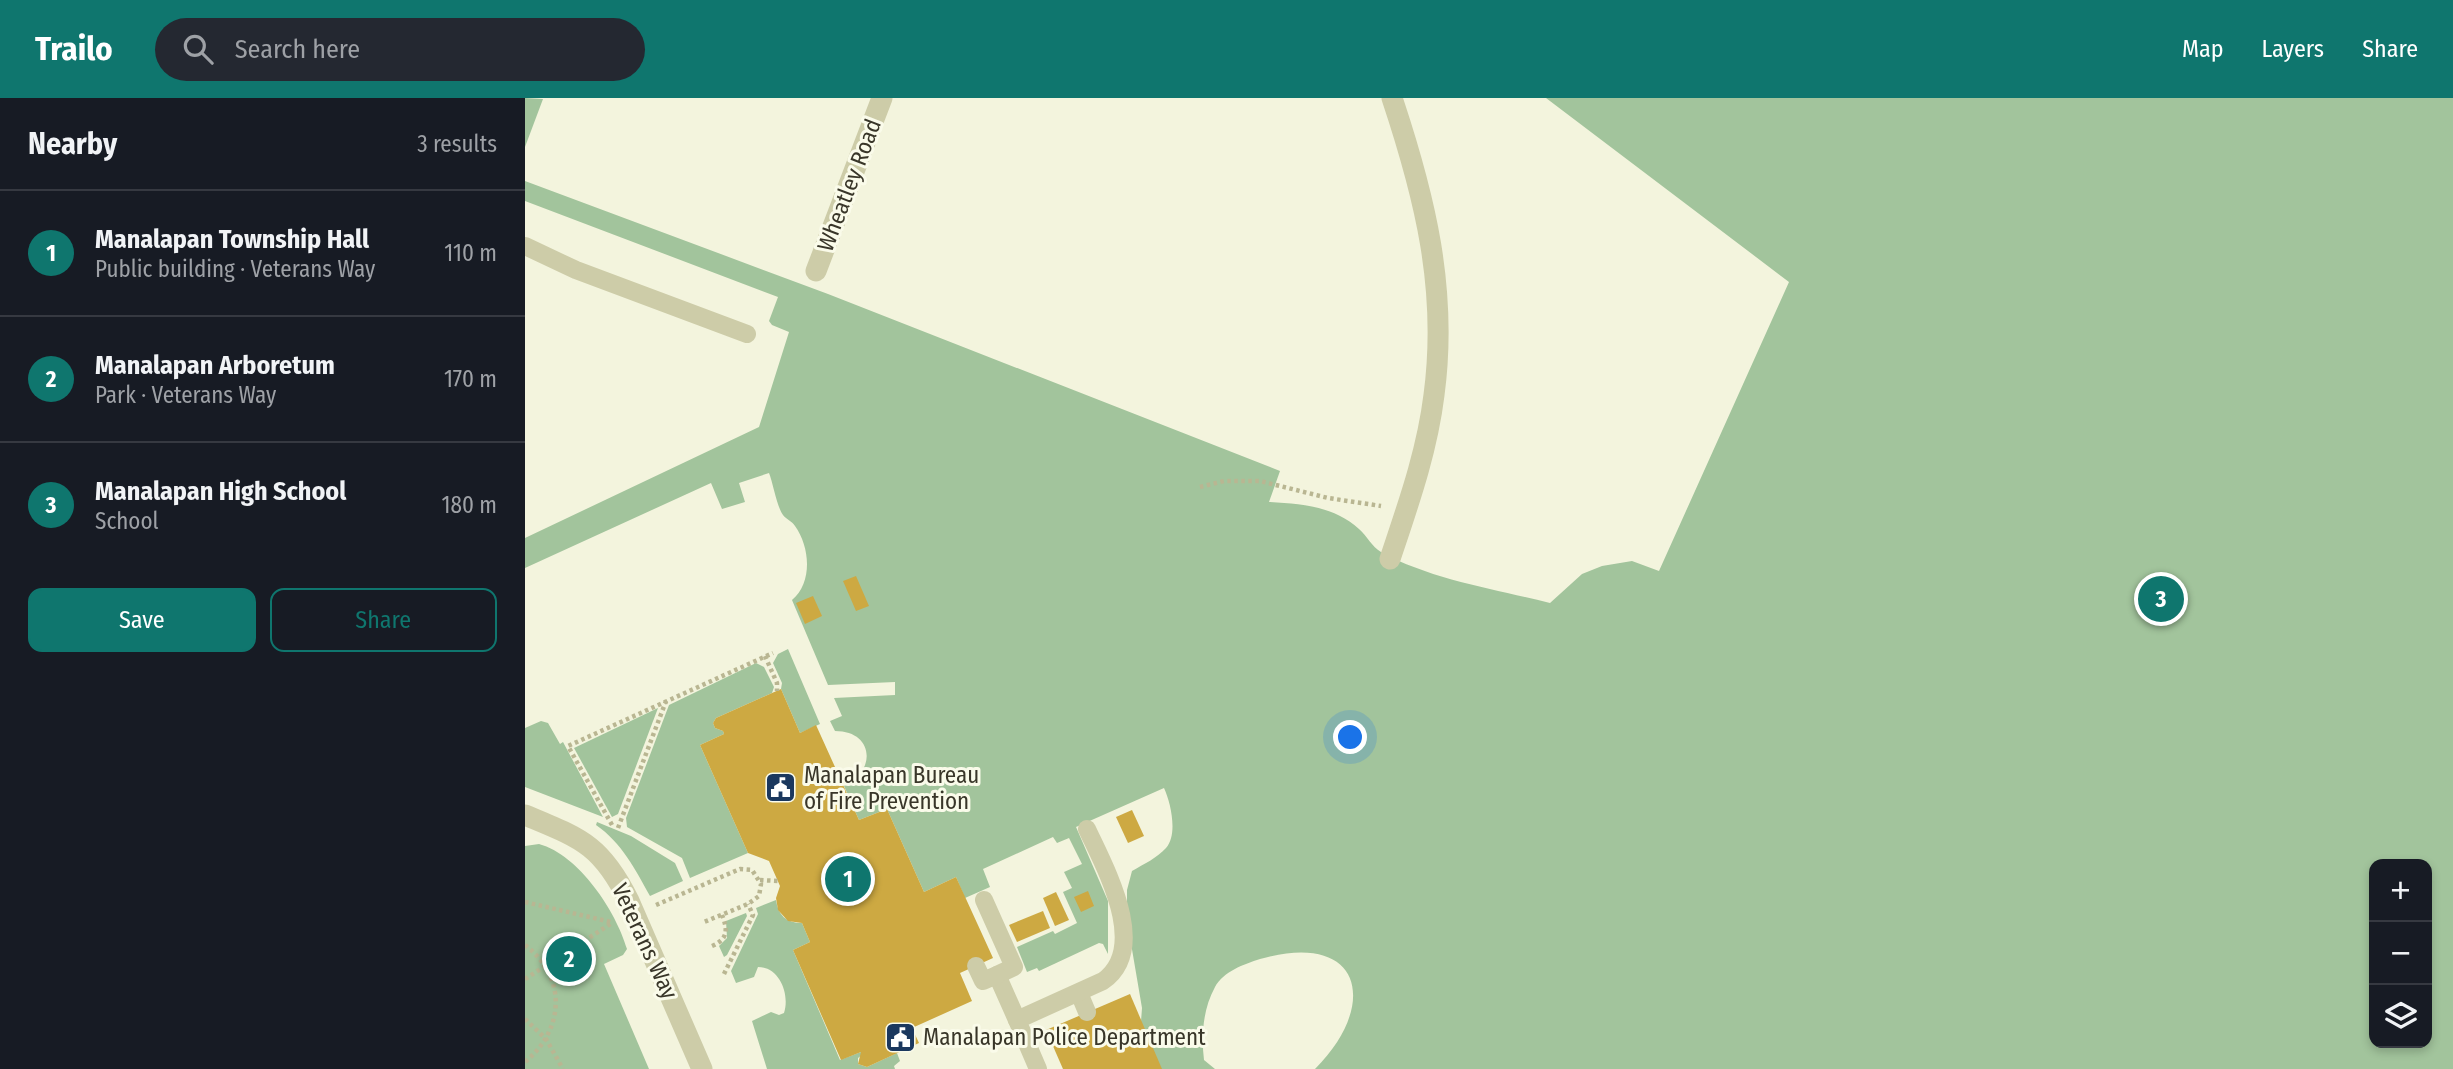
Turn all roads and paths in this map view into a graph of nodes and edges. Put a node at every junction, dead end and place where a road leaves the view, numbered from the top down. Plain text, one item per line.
1 (882, 98) edge
2 (1392, 98) edge
3 (525, 246) edge
4 (816, 271) dead end
5 (747, 334) dead end
6 (1200, 487) dead end
7 (1407, 510) junction
8 (1390, 559) dead end
9 (773, 653) dead end
10 (765, 656) junction
11 (777, 691) dead end
12 (666, 701) junction
13 (525, 815) edge
14 (1087, 829) dead end
15 (759, 880) junction
16 (778, 881) dead end
17 (525, 902) edge
18 (748, 904) junction
19 (656, 905) dead end
20 (982, 908) dead end
21 (722, 915) junction
22 (704, 922) dead end
23 (525, 945) edge
24 (712, 946) dead end
25 (976, 966) dead end
26 (546, 967) junction
27 (723, 974) dead end
28 (997, 975) junction
29 (525, 979) edge
30 (1079, 993) junction
31 (1087, 1012) dead end
32 (525, 1019) edge
33 (1017, 1020) junction
34 (546, 1039) junction
35 (525, 1062) edge
36 (563, 1069) edge
37 (702, 1069) edge
38 (1038, 1069) edge

1 - 4 street, Wheatley Road
2 - 7 street
3 - 5 lane
6 - 7 path
7 - 8 street
9 - 10 path
10 - 11 path
10 - 12 path
12 - 12 path
13 - 37 street, Veterans Way
14 - 30 lane
15 - 16 path
15 - 18 path
15 - 19 path
17 - 26 path
18 - 21 path
18 - 27 path
20 - 28 lane
21 - 22 path
21 - 24 path
23 - 26 path
25 - 28 lane
26 - 29 path
26 - 34 path
28 - 33 lane
30 - 31 lane
30 - 33 lane
32 - 34 path
33 - 38 lane
34 - 35 path
34 - 36 path

